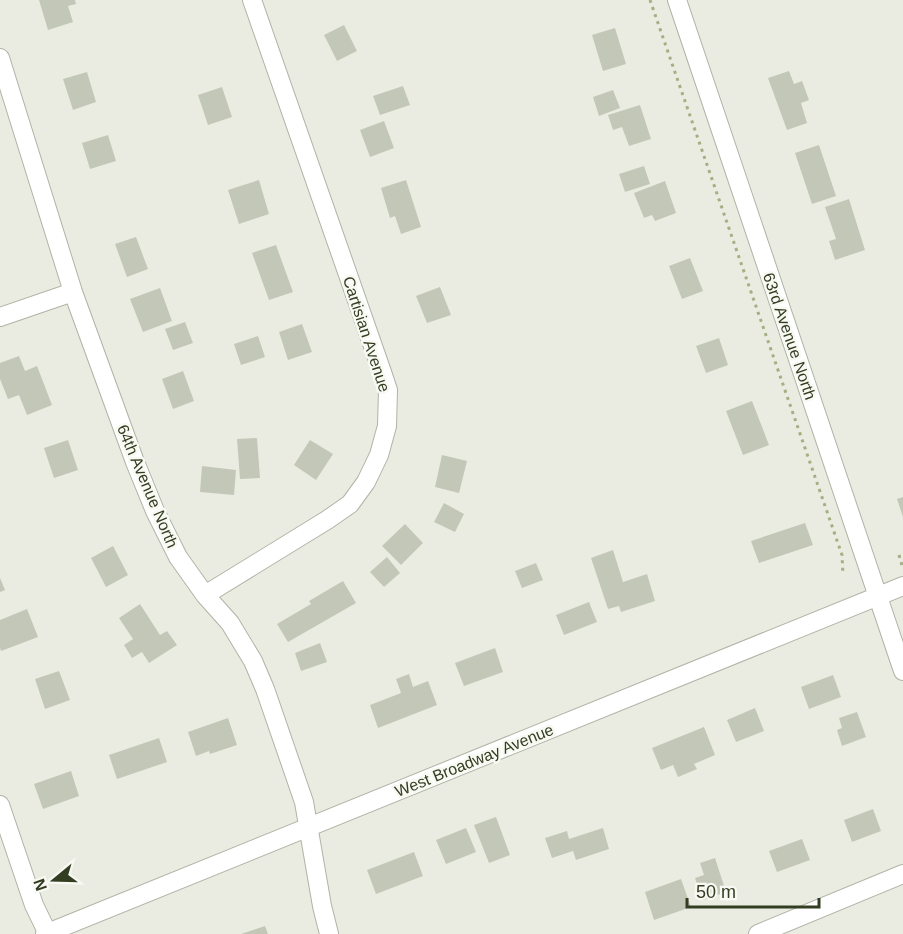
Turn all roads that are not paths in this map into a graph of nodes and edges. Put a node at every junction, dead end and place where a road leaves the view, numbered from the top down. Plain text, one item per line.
1 (252, 0) edge
2 (677, 0) edge
3 (0, 58) edge
4 (73, 292) junction
5 (0, 317) edge
6 (903, 586) edge
7 (205, 595) junction
8 (877, 596) junction
9 (903, 671) edge
10 (0, 805) edge
11 (308, 828) junction
12 (903, 874) edge
13 (47, 934) edge
14 (328, 934) edge
15 (758, 934) edge

1 - 7 street, Cartisian Avenue
2 - 8 street, 63rd Avenue North
3 - 4 street, 64th Avenue North
4 - 5 street
4 - 7 street, 64th Avenue North
6 - 8 street, West Broadway Avenue
7 - 11 street, 64th Avenue North
8 - 9 street, 63rd Avenue North
8 - 11 street, West Broadway Avenue
10 - 13 street
11 - 13 street, West Broadway Avenue
11 - 14 street, 64th Avenue North
12 - 15 street

